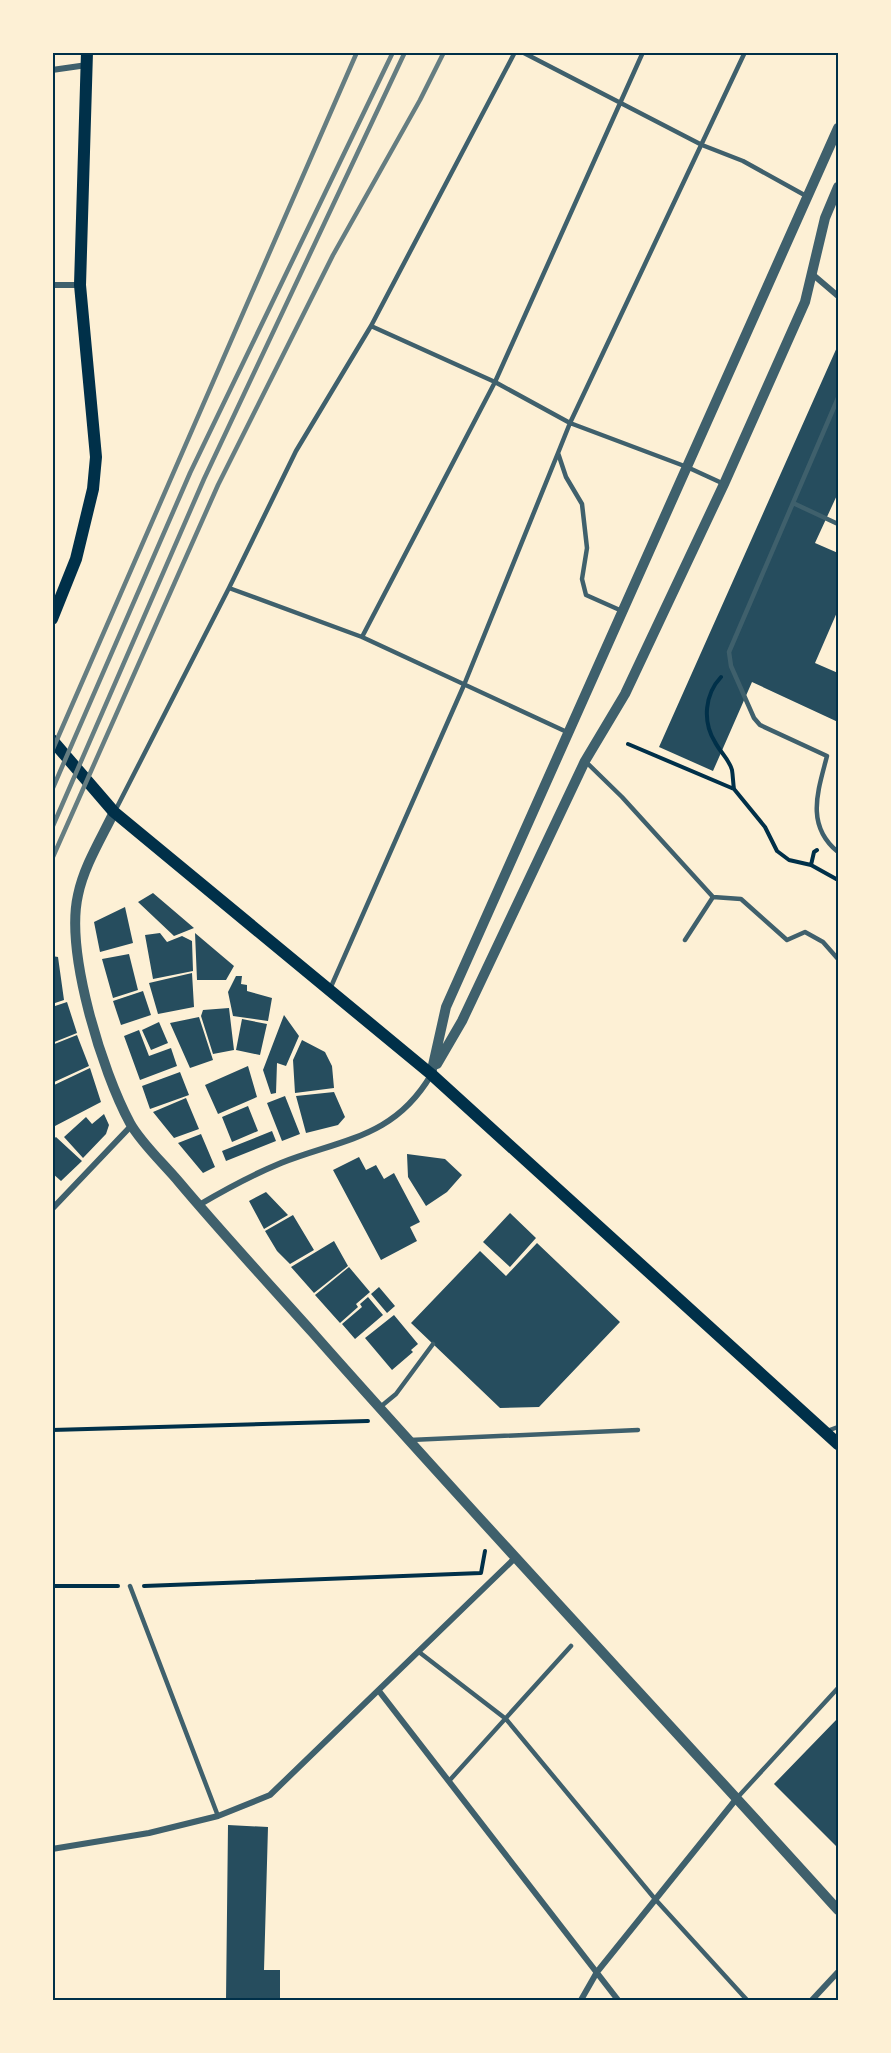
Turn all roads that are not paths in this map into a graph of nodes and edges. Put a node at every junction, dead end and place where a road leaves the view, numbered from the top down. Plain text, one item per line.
1 (515, 52) edge
2 (522, 52) edge
3 (643, 52) edge
4 (746, 52) edge
5 (87, 59) edge
6 (52, 70) edge
7 (619, 103) junction
8 (838, 128) edge
9 (702, 145) junction
10 (838, 187) edge
11 (808, 197) junction
12 (811, 273) junction
13 (52, 285) edge
14 (80, 285) junction
15 (838, 296) edge
16 (371, 326) junction
17 (495, 382) junction
18 (838, 398) edge
19 (570, 423) junction
20 (558, 453) junction
21 (687, 467) junction
22 (724, 484) junction
23 (793, 503) junction
24 (838, 524) edge
25 (229, 588) junction
26 (623, 612) junction
27 (52, 619) edge
28 (362, 637) junction
29 (464, 685) junction
30 (569, 733) junction
31 (52, 740) edge
32 (585, 761) junction
33 (114, 812) junction
34 (838, 852) edge
35 (713, 897) junction
36 (685, 940) dead end
37 (838, 959) edge
38 (330, 990) junction
39 (431, 1074) junction
40 (131, 1126) junction
41 (199, 1205) junction
42 (52, 1209) edge
43 (433, 1344) dead end
44 (379, 1408) junction
45 (838, 1427) edge
46 (638, 1430) dead end
47 (824, 1431) junction
48 (408, 1441) junction
49 (838, 1444) edge
50 (515, 1558) junction
51 (130, 1587) road end
52 (571, 1646) dead end
53 (419, 1652) junction
54 (838, 1688) edge
55 (379, 1691) junction
56 (506, 1719) junction
57 (449, 1781) junction
58 (737, 1798) junction
59 (218, 1816) junction
60 (52, 1849) edge
61 (655, 1899) junction
62 (838, 1910) edge
63 (597, 1972) junction
64 (838, 1972) edge
65 (581, 2001) edge
66 (618, 2001) edge
67 (747, 2001) edge
68 (812, 2001) edge

1 - 16 lane
2 - 7 lane
3 - 7 lane
4 - 9 lane
5 - 6 street
5 - 14 main road
7 - 9 lane
7 - 17 lane
8 - 11 street
9 - 11 lane
9 - 19 lane
10 - 12 street
11 - 21 street
12 - 15 street
12 - 22 street
13 - 14 street
14 - 27 main road
16 - 17 lane
16 - 25 lane
17 - 19 lane
17 - 28 lane
18 - 23 lane
19 - 20 lane
19 - 21 lane
20 - 26 lane
20 - 29 lane
21 - 22 lane
21 - 26 street
22 - 32 street
23 - 24 lane
23 - 34 lane
25 - 28 lane
25 - 33 lane
26 - 30 street
28 - 29 lane
29 - 30 lane
29 - 38 lane
30 - 39 street
31 - 33 main road
32 - 35 lane
32 - 39 street
33 - 38 main road
33 - 40 street
35 - 36 lane
35 - 37 lane
38 - 39 main road
39 - 41 street
39 - 47 main road
40 - 41 street
40 - 42 street
41 - 44 street
43 - 44 lane
44 - 48 street
45 - 47 lane
46 - 48 lane
47 - 49 main road
48 - 50 street
50 - 53 street
50 - 58 street
51 - 59 lane
52 - 56 lane
53 - 55 street
53 - 56 lane
54 - 58 lane
55 - 57 street
55 - 59 street
56 - 57 lane
56 - 61 lane
57 - 63 street
58 - 61 street
58 - 62 street
59 - 60 street
61 - 63 street
61 - 67 lane
63 - 65 street
63 - 66 street
64 - 68 street

